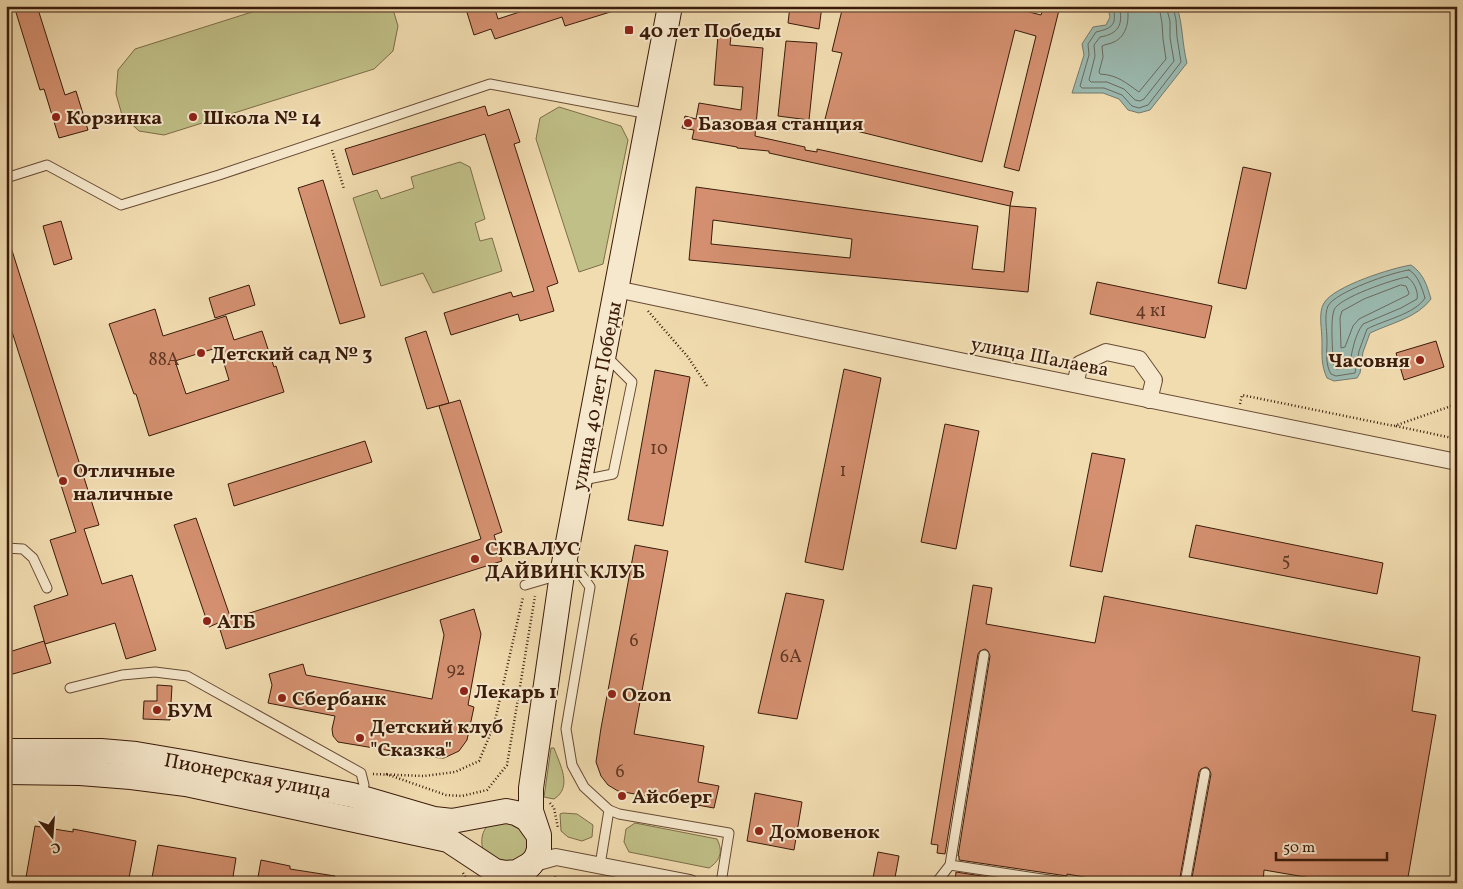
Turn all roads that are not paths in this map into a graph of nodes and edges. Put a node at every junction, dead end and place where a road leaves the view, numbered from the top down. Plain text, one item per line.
1 (670, 6) edge
2 (650, 114) junction
3 (6, 178) edge
4 (624, 291) junction
5 (604, 353) junction
6 (1076, 384) junction
7 (1149, 400) junction
8 (1457, 462) edge
9 (580, 480) junction
10 (6, 548) edge
11 (564, 564) junction
12 (525, 585) road end
13 (47, 588) dead end
14 (984, 655) dead end
15 (70, 688) dead end
16 (6, 751) edge
17 (133, 766) junction
18 (6, 772) edge
19 (1205, 773) dead end
20 (352, 795) junction
21 (540, 795) junction
22 (490, 803) junction
23 (608, 810) junction
24 (548, 832) junction
25 (556, 857) junction
26 (480, 862) junction
27 (531, 864) junction
28 (950, 864) junction
29 (600, 865) junction
30 (498, 883) edge
31 (515, 883) edge
32 (690, 883) edge
33 (721, 883) edge
34 (936, 883) edge
35 (1069, 883) edge
36 (1185, 883) edge

1 - 2 main road, улица 40 лет Победы
2 - 3 lane
2 - 4 main road, улица 40 лет Победы
4 - 5 main road, улица 40 лет Победы
4 - 6 street, улица Шалаева
5 - 9 main road, улица 40 лет Победы
5 - 9 lane
6 - 7 street, улица Шалаева
6 - 7 street
7 - 8 street, улица Шалаева
9 - 11 main road, улица 40 лет Победы
10 - 13 lane
11 - 12 lane
11 - 21 main road, улица 40 лет Победы
11 - 23 lane
14 - 28 lane
15 - 20 lane
16 - 17 main road, Пионерская улица
17 - 18 main road, Пионерская улица
17 - 20 main road, Пионерская улица
17 - 26 main road, Пионерская улица
19 - 36 lane
20 - 22 main road, Пионерская улица
21 - 22 main road
21 - 24 main road, улица 40 лет Победы
22 - 24 main road
22 - 26 main road
23 - 29 lane
23 - 33 lane
24 - 25 street
24 - 27 main road
25 - 27 street
25 - 29 street
26 - 27 main road
26 - 30 main road
27 - 31 main road
28 - 34 lane
28 - 35 lane
29 - 32 street

